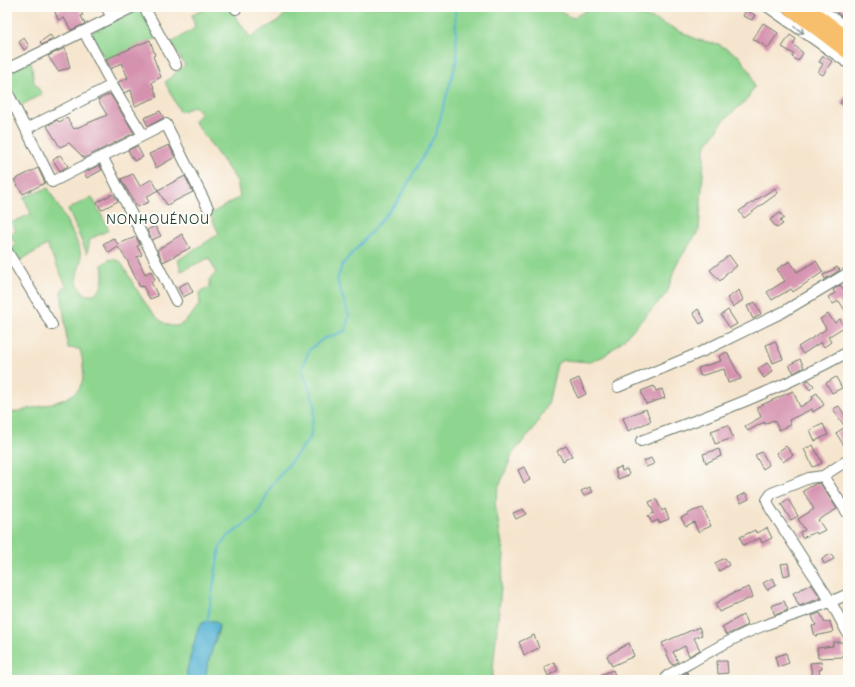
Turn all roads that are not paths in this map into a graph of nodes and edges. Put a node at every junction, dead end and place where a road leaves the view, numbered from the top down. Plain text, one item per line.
1 (106, 7) edge
2 (133, 7) edge
3 (144, 7) edge
4 (768, 7) edge
5 (789, 7) edge
6 (806, 7) edge
7 (818, 7) edge
8 (112, 17) junction
9 (848, 28) edge
10 (84, 32) junction
11 (848, 40) edge
12 (848, 52) edge
13 (848, 63) edge
14 (176, 65) dead end
15 (7, 69) edge
16 (112, 85) junction
17 (7, 91) edge
18 (26, 129) junction
19 (143, 135) junction
20 (102, 156) junction
21 (208, 208) dead end
22 (7, 251) edge
23 (11, 265) edge
24 (848, 273) edge
25 (176, 301) dead end
26 (52, 325) dead end
27 (848, 352) edge
28 (618, 387) dead end
29 (641, 441) dead end
30 (848, 460) edge
31 (823, 476) junction
32 (848, 514) edge
33 (848, 594) edge
34 (831, 602) junction
35 (848, 634) edge
36 (667, 676) dead end

1 - 8 street
2 - 8 street
3 - 14 street
4 -> 13 street
5 - 12 highway
6 - 11 highway
7 - 9 street
8 - 10 street
10 - 15 street
10 - 16 street
16 - 18 street
16 - 19 street
17 - 18 street
18 - 20 street
19 - 20 street
19 - 21 street
20 - 25 street
22 - 23 street
23 - 26 street
24 - 28 street
27 - 29 street
30 - 31 street
31 - 32 street
31 - 34 street
33 - 34 street
34 - 35 street
34 - 36 street

